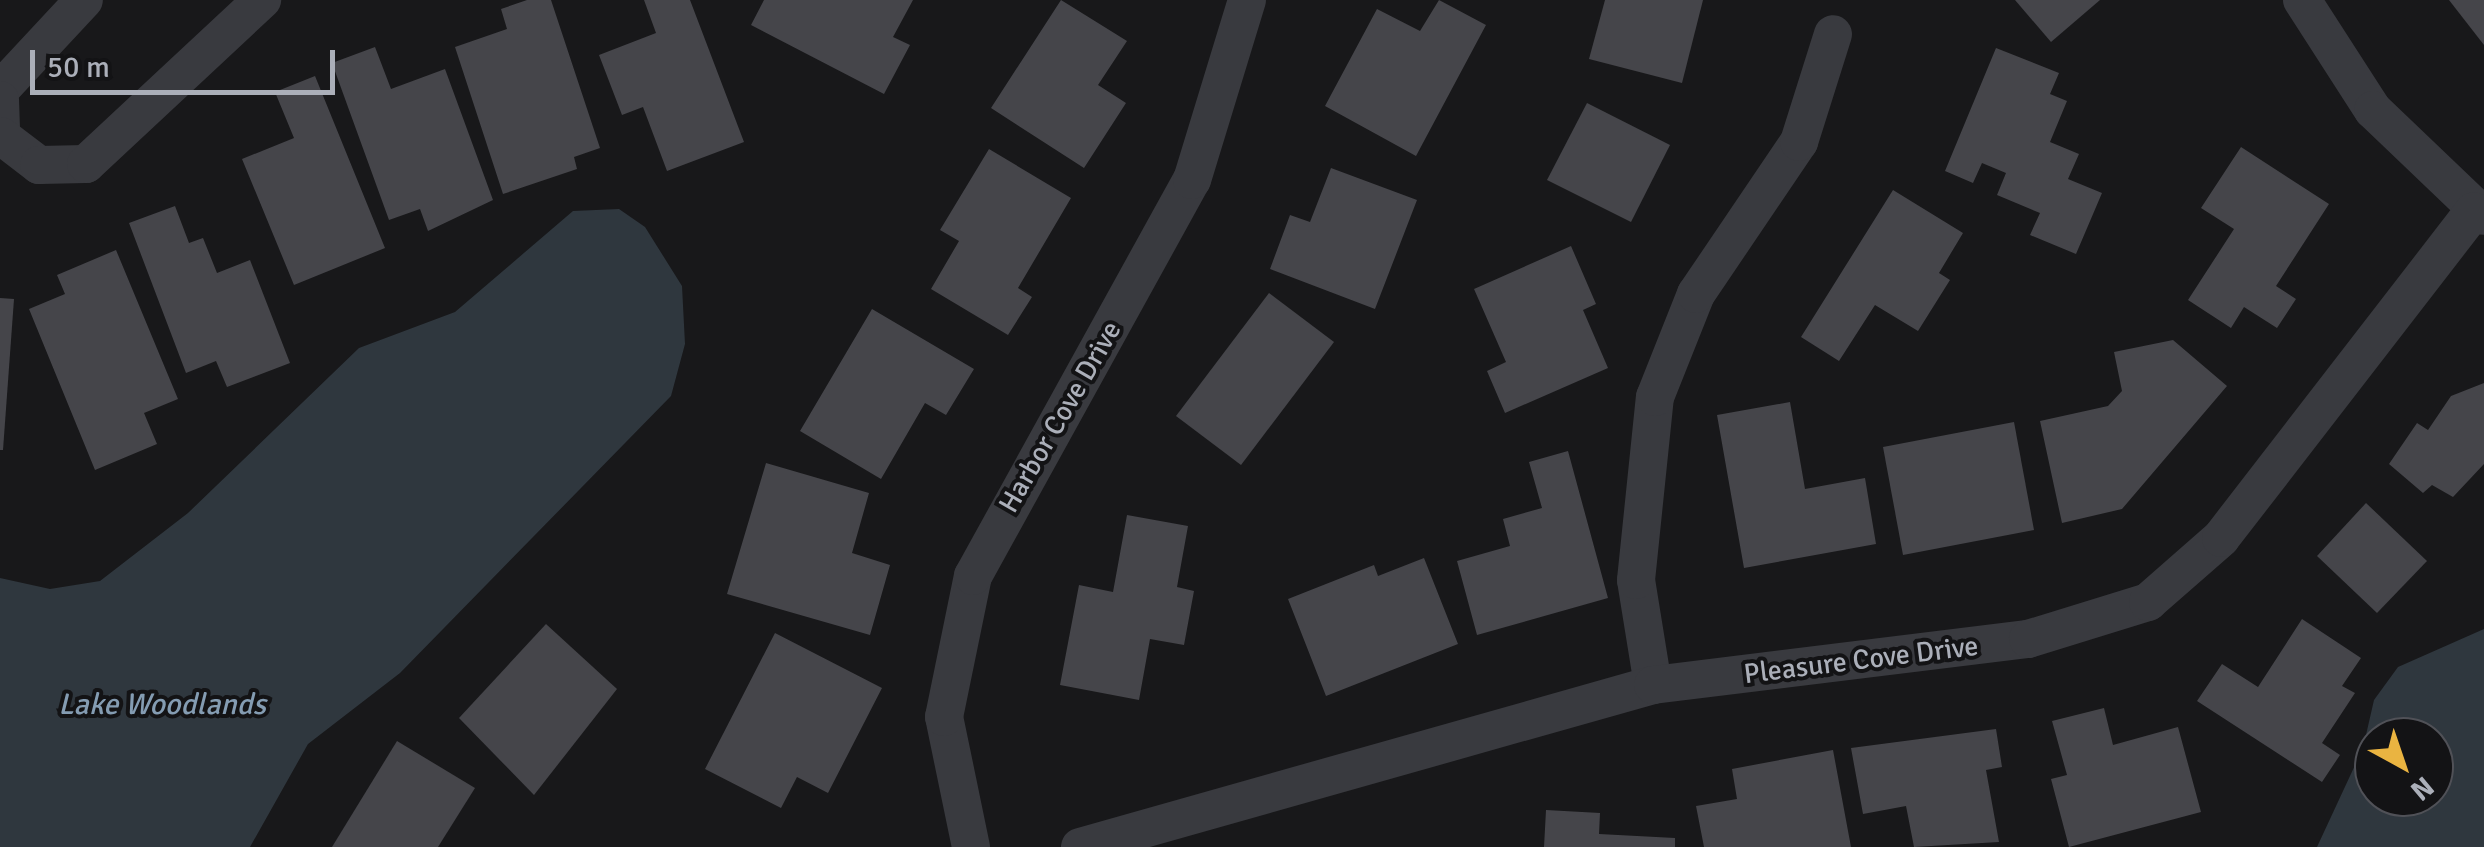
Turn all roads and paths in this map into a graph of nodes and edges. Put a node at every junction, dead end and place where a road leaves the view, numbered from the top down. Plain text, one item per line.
1 (84, 0) edge
2 (262, 0) edge
3 (1246, 0) edge
4 (2302, 0) edge
5 (1833, 34) dead end
6 (0, 90) edge
7 (0, 100) edge
8 (2479, 214) edge
9 (1653, 686) junction
10 (971, 847) edge
11 (1080, 847) edge

1 - 6 street
2 - 7 street
3 - 10 street, Harbor Cove Drive
4 - 8 street
5 - 9 street
8 - 9 street, Pleasure Cove Drive
9 - 11 street, Pleasure Cove Drive

